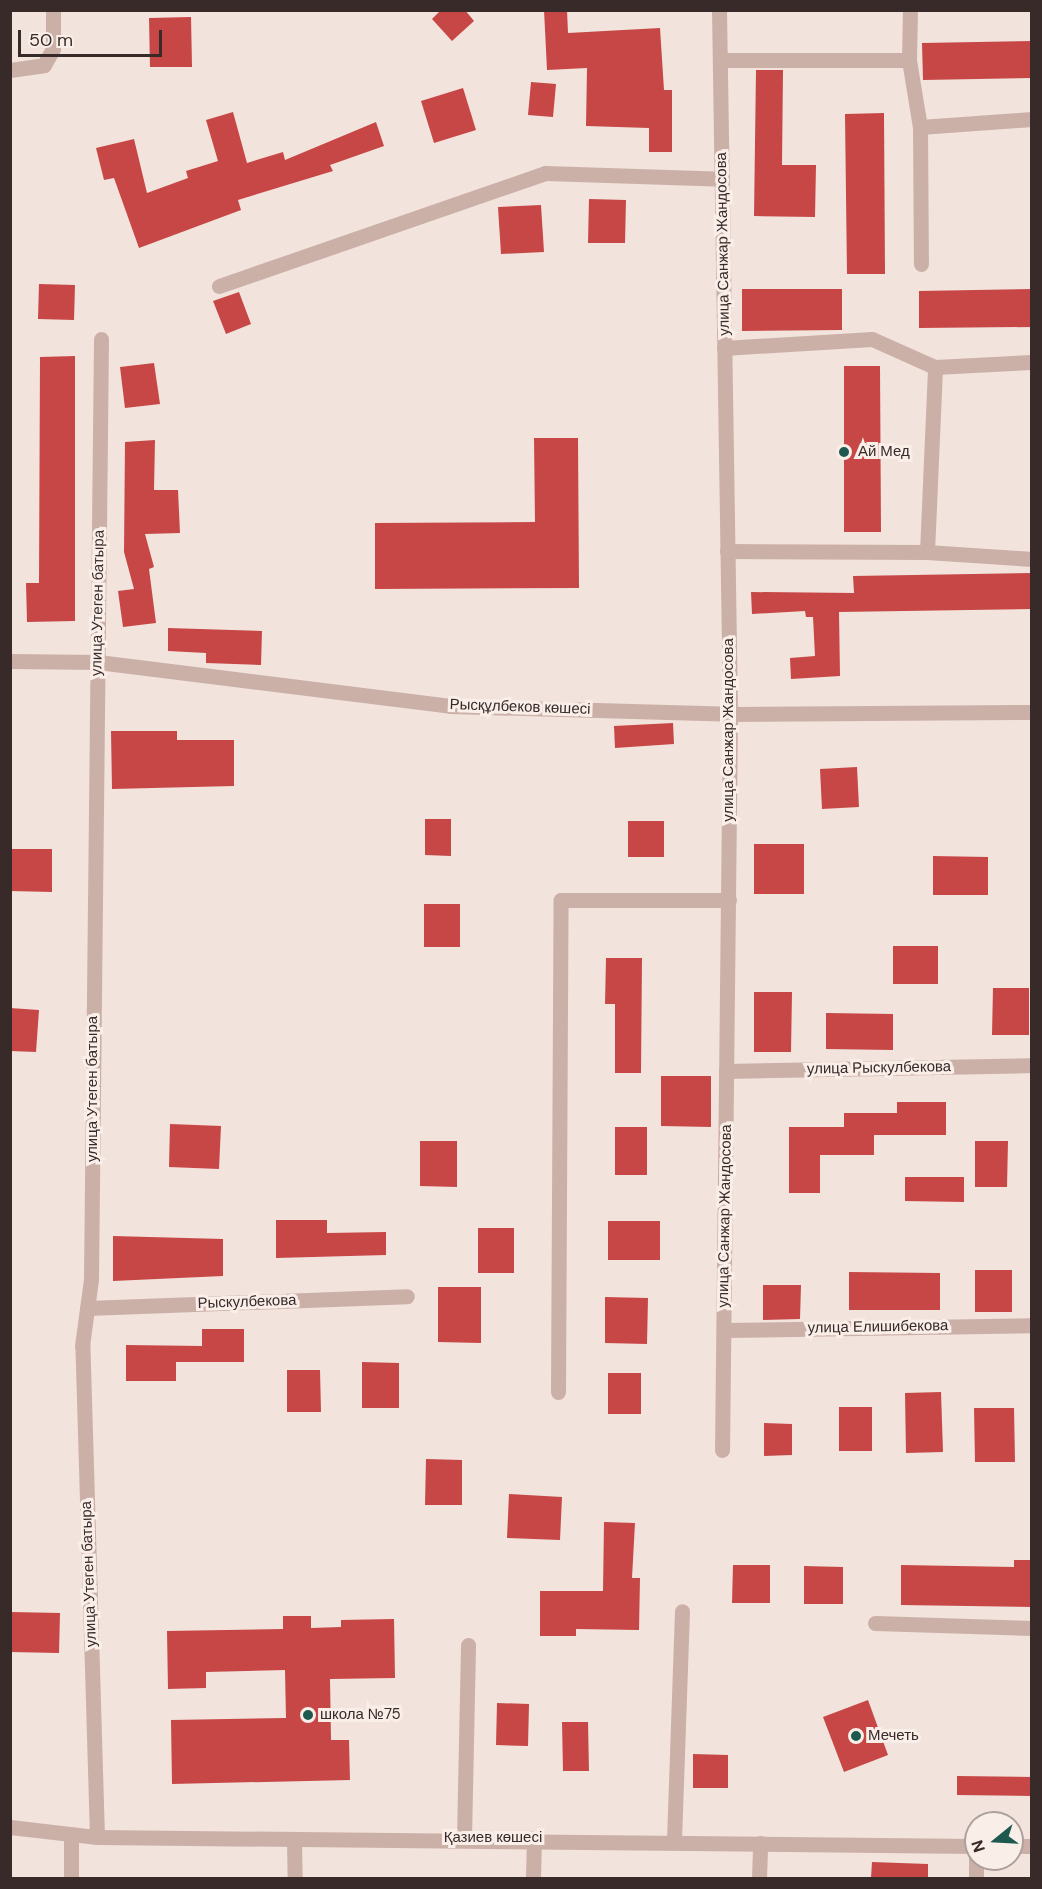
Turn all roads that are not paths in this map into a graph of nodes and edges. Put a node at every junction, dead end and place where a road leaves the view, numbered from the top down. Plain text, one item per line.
1 (53, 10) edge
2 (719, 10) edge
3 (910, 10) edge
4 (720, 60) junction
5 (909, 60) junction
6 (10, 70) edge
7 (1032, 119) edge
8 (920, 127) junction
9 (722, 179) junction
10 (921, 264) dead end
11 (219, 286) dead end
12 (101, 339) dead end
13 (724, 348) junction
14 (1032, 362) edge
15 (935, 367) junction
16 (728, 551) junction
17 (927, 552) junction
18 (1032, 559) edge
19 (10, 661) edge
20 (98, 662) junction
21 (1032, 712) edge
22 (730, 714) junction
23 (729, 900) junction
24 (1032, 1065) edge
25 (726, 1071) junction
26 (407, 1296) dead end
27 (87, 1308) junction
28 (1032, 1325) edge
29 (724, 1330) junction
30 (558, 1392) dead end
31 (723, 1450) dead end
32 (682, 1611) dead end
33 (875, 1623) dead end
34 (1032, 1628) edge
35 (468, 1645) dead end
36 (10, 1827) edge
37 (71, 1835) junction
38 (97, 1837) junction
39 (464, 1838) junction
40 (534, 1838) junction
41 (294, 1839) junction
42 (674, 1840) junction
43 (760, 1843) junction
44 (964, 1846) edge
45 (71, 1878) edge
46 (294, 1878) edge
47 (533, 1878) edge
48 (759, 1878) edge

1 - 6 street
2 - 4 street, улица Санжар Жандосова
3 - 5 street
4 - 5 street
4 - 9 street, улица Санжар Жандосова
5 - 8 street
7 - 8 street
8 - 10 street
9 - 11 street
9 - 13 street, улица Санжар Жандосова
12 - 20 street, улица Утеген батыра
13 - 15 street
13 - 16 street, улица Санжар Жандосова
14 - 15 street
15 - 17 street
16 - 17 street
16 - 22 street, улица Санжар Жандосова
17 - 18 street
19 - 20 street, Рысқұлбеков көшесі
20 - 22 street, Рысқұлбеков көшесі
20 - 27 street, улица Утеген батыра
21 - 22 street, Рысқұлбеков көшесі
22 - 23 street, улица Санжар Жандосова
23 - 25 street, улица Санжар Жандосова
23 - 30 street
24 - 25 street, улица Рыскулбекова
25 - 29 street, улица Санжар Жандосова
26 - 27 street, Рыскулбекова
27 - 38 street, улица Утеген батыра
28 - 29 street, улица Елишибекова
29 - 31 street, улица Санжар Жандосова
32 - 42 street
33 - 34 street
35 - 39 street
36 - 37 street, Қазиев көшесі
37 - 38 street, Қазиев көшесі
37 - 45 street
38 - 41 street, Қазиев көшесі
39 - 40 street, Қазиев көшесі
39 - 41 street, Қазиев көшесі
40 - 42 street, Қазиев көшесі
40 - 47 street
41 - 46 street
42 - 43 street, Қазиев көшесі
43 - 44 street, Қазиев көшесі
43 - 48 street

